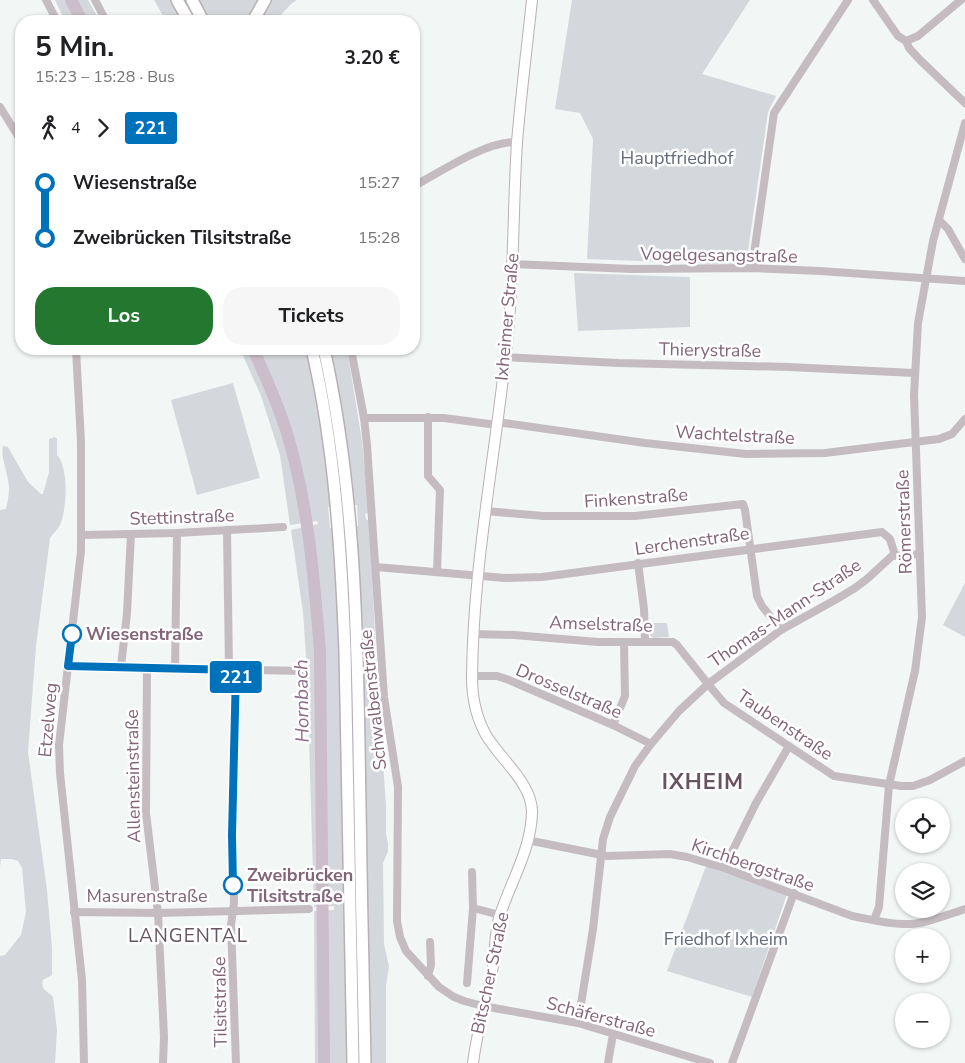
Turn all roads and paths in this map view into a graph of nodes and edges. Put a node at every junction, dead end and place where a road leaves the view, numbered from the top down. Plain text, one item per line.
1 (46, 0) edge
2 (95, 0) edge
3 (177, 0) edge
4 (192, 0) edge
5 (265, 0) edge
6 (532, 0) edge
7 (848, 0) edge
8 (873, 0) edge
9 (961, 0) edge
10 (54, 15) edge
11 (103, 15) edge
12 (186, 15) edge
13 (200, 15) edge
14 (256, 15) edge
15 (906, 41) junction
16 (965, 103) edge
17 (0, 107) edge
18 (965, 123) edge
19 (15, 131) edge
20 (517, 142) junction
21 (420, 183) edge
22 (938, 220) junction
23 (965, 259) edge
24 (512, 264) junction
25 (752, 268) junction
26 (925, 278) junction
27 (965, 281) edge
28 (76, 355) edge
29 (313, 355) edge
30 (325, 355) edge
31 (352, 355) edge
32 (505, 357) junction
33 (914, 373) junction
34 (428, 417) junction
35 (364, 418) junction
36 (965, 419) edge
37 (497, 423) junction
38 (962, 428) edge
39 (916, 443) junction
40 (342, 506) junction
41 (486, 511) junction
42 (283, 526) dead end
43 (227, 530) junction
44 (177, 532) junction
45 (82, 534) junction
46 (131, 534) junction
47 (751, 549) junction
48 (920, 554) junction
49 (894, 555) junction
50 (638, 564) junction
51 (376, 567) junction
52 (437, 571) junction
53 (478, 575) junction
54 (781, 630) junction
55 (474, 634) junction
56 (624, 642) junction
57 (645, 642) junction
58 (68, 666) junction
59 (121, 667) junction
60 (147, 668) junction
61 (175, 669) junction
62 (232, 670) junction
63 (304, 671) dead end
64 (472, 676) junction
65 (708, 684) junction
66 (613, 725) junction
67 (651, 744) junction
68 (789, 746) junction
69 (965, 761) edge
70 (889, 784) junction
71 (527, 840) junction
72 (601, 854) junction
73 (724, 868) junction
74 (472, 872) dead end
75 (794, 893) junction
76 (473, 908) junction
77 (309, 909) dead end
78 (965, 909) edge
79 (232, 911) junction
80 (74, 912) junction
81 (158, 913) junction
82 (500, 915) junction
83 (874, 920) junction
84 (430, 942) dead end
85 (428, 976) junction
86 (467, 983) dead end
87 (483, 1006) junction
88 (578, 1023) junction
89 (614, 1034) junction
90 (84, 1063) edge
91 (163, 1063) edge
92 (236, 1063) edge
93 (353, 1063) edge
94 (365, 1063) edge
95 (473, 1063) edge
96 (608, 1063) edge
97 (710, 1063) edge
98 (732, 1063) edge

1 - 10 street
2 - 11 street
3 - 12 highway
4 - 13 highway
5 - 14 highway
6 - 20 main road, Ixheimer Straße
7 - 25 street
8 - 15 street
9 - 15 street
15 - 16 street
17 - 19 street
18 - 22 street, Römerstraße
20 - 21 street
20 - 24 main road, Ixheimer Straße
22 - 23 street
22 - 26 street, Römerstraße
24 - 25 street, Vogelgesangstraße
24 - 32 main road, Ixheimer Straße
25 - 26 street, Vogelgesangstraße
26 - 27 street, Vogelgesangstraße
26 - 33 street, Römerstraße
28 - 45 street, Etzelweg
29 - 40 highway
30 - 40 highway
31 - 35 street, Schwalbenstraße
32 - 33 street, Thierystraße
32 - 37 main road, Ixheimer Straße
33 - 39 street, Römerstraße
34 - 35 street, Wachtelstraße
34 - 37 street, Wachtelstraße
34 - 52 street
35 - 51 street, Schwalbenstraße
36 - 38 street, Wachtelstraße
37 - 39 street, Wachtelstraße
37 - 41 main road, Ixheimer Straße
38 - 39 street, Wachtelstraße
39 - 48 street, Römerstraße
40 - 93 highway
40 - 94 highway
41 - 47 street, Finkenstraße
41 - 53 main road, Ixheimer Straße
42 - 43 street, Stettinstraße
43 - 44 street, Stettinstraße
43 - 62 street, Tilsitstraße
44 - 46 street, Stettinstraße
44 - 61 street
45 - 46 street, Stettinstraße
45 - 58 street, Etzelweg
46 - 59 street
47 - 49 street, Lerchenstraße
47 - 50 street, Lerchenstraße
47 - 54 street
48 - 49 street
48 - 70 street, Römerstraße
49 - 54 street, Thomas-Mann-Straße
50 - 53 street, Lerchenstraße
50 - 57 street
51 - 52 street, Lerchenstraße
51 - 85 street, Schwalbenstraße
52 - 53 street, Lerchenstraße
53 - 55 main road, Ixheimer Straße
54 - 65 street, Thomas-Mann-Straße
55 - 56 street, Amselstraße
55 - 64 main road, Bitscher Straße
56 - 57 street, Amselstraße
56 - 66 street
57 - 65 street, Amselstraße
58 - 59 street
58 - 80 street, Etzelweg
59 - 60 street
60 - 61 street
60 - 81 street, Allensteinstraße
61 - 62 street
62 - 63 street
62 - 79 street, Tilsitstraße
64 - 66 street, Drosselstraße
64 - 71 main road, Bitscher Straße
65 - 67 street, Thomas-Mann-Straße
65 - 68 street, Taubenstraße
66 - 67 street, Drosselstraße
67 - 72 street, Thomas-Mann-Straße
68 - 70 street, Taubenstraße
68 - 73 street
69 - 70 street, Taubenstraße
70 - 83 street, Römerstraße
71 - 72 street, Kirchbergstraße
71 - 82 main road, Bitscher Straße
72 - 73 street, Kirchbergstraße
72 - 88 street, Thomas-Mann-Straße
73 - 75 street, Kirchbergstraße
74 - 76 street
75 - 83 street, Kirchbergstraße
75 - 98 street
76 - 82 street
76 - 86 street
77 - 79 street, Masurenstraße
78 - 83 street, Kirchbergstraße
79 - 81 street, Masurenstraße
79 - 92 street, Tilsitstraße
80 - 81 street, Masurenstraße
80 - 90 street, Etzelweg
81 - 91 street, Allensteinstraße
82 - 87 main road, Bitscher Straße
84 - 85 street
85 - 87 street, Schwalbenstraße
87 - 88 street, Schäferstraße
87 - 95 main road, Bitscher Straße
88 - 89 street, Schäferstraße
89 - 96 street
89 - 97 street, Schäferstraße

